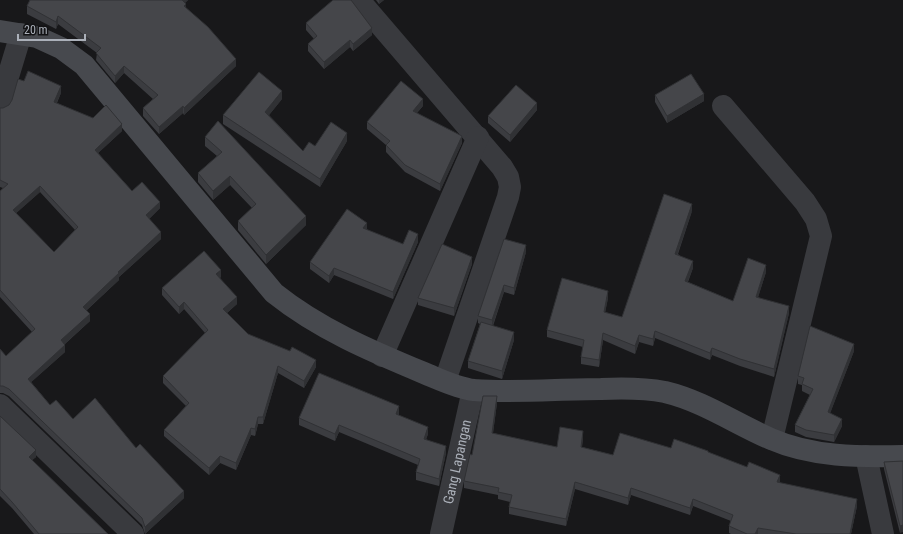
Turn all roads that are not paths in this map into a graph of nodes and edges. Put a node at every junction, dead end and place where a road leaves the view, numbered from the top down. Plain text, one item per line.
1 (361, 0) edge
2 (0, 31) edge
3 (21, 34) junction
4 (0, 103) edge
5 (724, 106) dead end
6 (478, 137) junction
7 (382, 356) junction
8 (445, 381) junction
9 (472, 390) junction
10 (0, 405) edge
11 (772, 439) junction
12 (866, 456) junction
13 (903, 456) edge
14 (133, 534) edge
15 (441, 534) edge
16 (883, 534) edge

1 - 6 street
2 - 3 main road
3 - 4 street
3 - 7 main road
5 - 11 street
6 - 7 street
6 - 8 street
7 - 8 main road
8 - 9 main road
9 - 11 main road
9 - 15 street, Gang Lapangan
10 - 14 street
11 - 12 main road
12 - 13 main road
12 - 16 street

